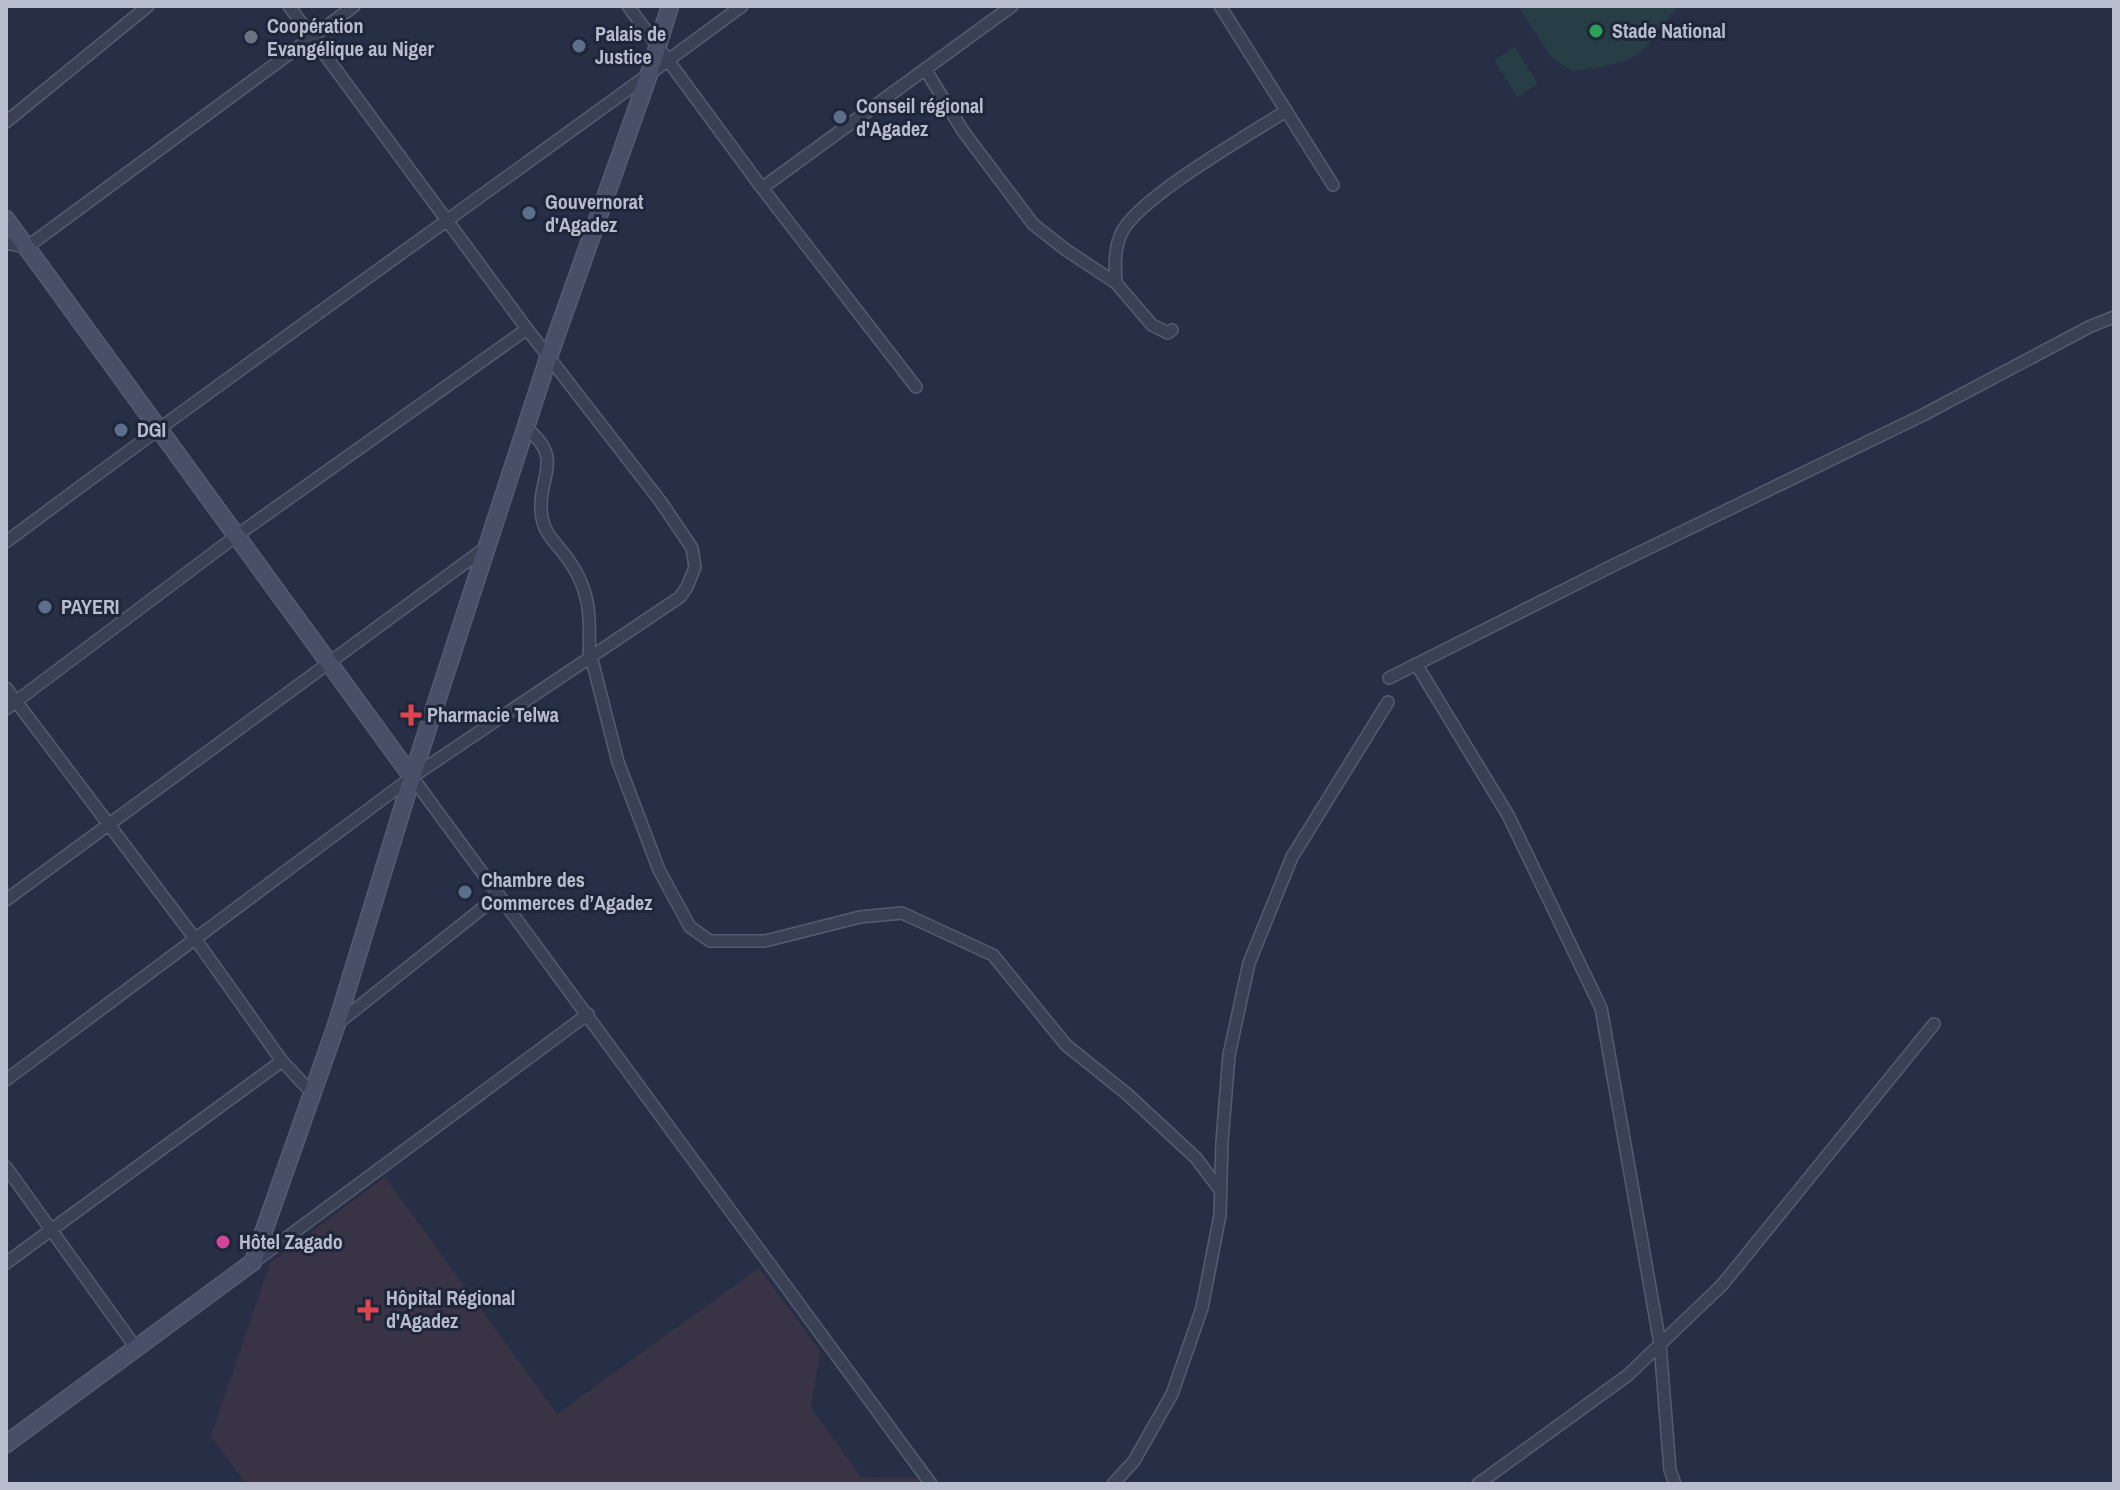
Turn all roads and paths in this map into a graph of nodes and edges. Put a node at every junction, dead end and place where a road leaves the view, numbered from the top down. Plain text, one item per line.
1 (148, 6) edge
2 (289, 6) edge
3 (354, 6) edge
4 (628, 6) edge
5 (670, 6) edge
6 (742, 6) edge
7 (1012, 6) edge
8 (1220, 6) edge
9 (312, 38) junction
10 (658, 46) junction
11 (668, 61) junction
12 (925, 69) junction
13 (648, 77) junction
14 (1286, 111) junction
15 (6, 122) edge
16 (1333, 185) dead end
17 (762, 188) junction
18 (6, 219) edge
19 (447, 222) junction
20 (6, 243) edge
21 (27, 247) junction
22 (1116, 283) junction
23 (2114, 317) edge
24 (527, 329) junction
25 (1172, 330) dead end
26 (549, 356) junction
27 (916, 387) dead end
28 (159, 428) junction
29 (526, 428) junction
30 (236, 536) junction
31 (6, 542) edge
32 (488, 546) junction
33 (589, 658) junction
34 (328, 663) junction
35 (1416, 664) junction
36 (1389, 678) dead end
37 (6, 688) edge
38 (1388, 702) dead end
39 (11, 705) edge
40 (412, 777) junction
41 (109, 825) junction
42 (499, 895) junction
43 (6, 900) edge
44 (196, 940) junction
45 (588, 1014) junction
46 (1934, 1024) dead end
47 (336, 1026) junction
48 (282, 1061) junction
49 (6, 1080) edge
50 (311, 1092) junction
51 (6, 1167) edge
52 (1220, 1190) junction
53 (51, 1229) junction
54 (253, 1262) junction
55 (6, 1263) edge
56 (1660, 1344) junction
57 (136, 1348) junction
58 (6, 1444) edge
59 (931, 1484) edge
60 (1113, 1484) edge
61 (1478, 1484) edge
62 (1675, 1484) edge

1 - 15 street
2 - 9 street
3 - 9 street
4 - 10 street
5 - 10 main road
6 - 11 street
7 - 12 street
8 - 14 street
9 - 19 street
9 - 21 street
10 - 11 street
10 - 13 main road
11 - 13 street
11 - 17 street
12 - 17 street
12 - 22 street
13 - 19 street
13 - 26 main road
14 - 16 street
14 - 22 street
17 - 27 street
18 - 21 main road
19 - 24 street
19 - 28 street
20 - 21 street
21 - 28 main road
22 - 25 street
23 - 35 street
24 - 26 street
24 - 30 street
26 - 29 main road
26 - 33 street
28 - 30 main road
28 - 31 street
29 - 32 main road
29 - 33 street
30 - 34 main road
30 - 39 street
32 - 34 street
32 - 40 main road
33 - 40 street
33 - 52 street
34 - 40 main road
34 - 41 street
35 - 36 street
35 - 56 street
37 - 39 street
38 - 52 street
39 - 41 street
40 - 42 street
40 - 44 street
40 - 47 main road
41 - 43 street
41 - 44 street
42 - 45 street
42 - 47 street
44 - 48 street
44 - 49 street
45 - 54 street
45 - 59 street
46 - 56 street
47 - 50 main road
48 - 50 street
48 - 53 street
50 - 54 main road
51 - 53 street
52 - 60 street
53 - 55 street
53 - 57 street
54 - 57 main road
56 - 61 street
56 - 62 street
57 - 58 main road

